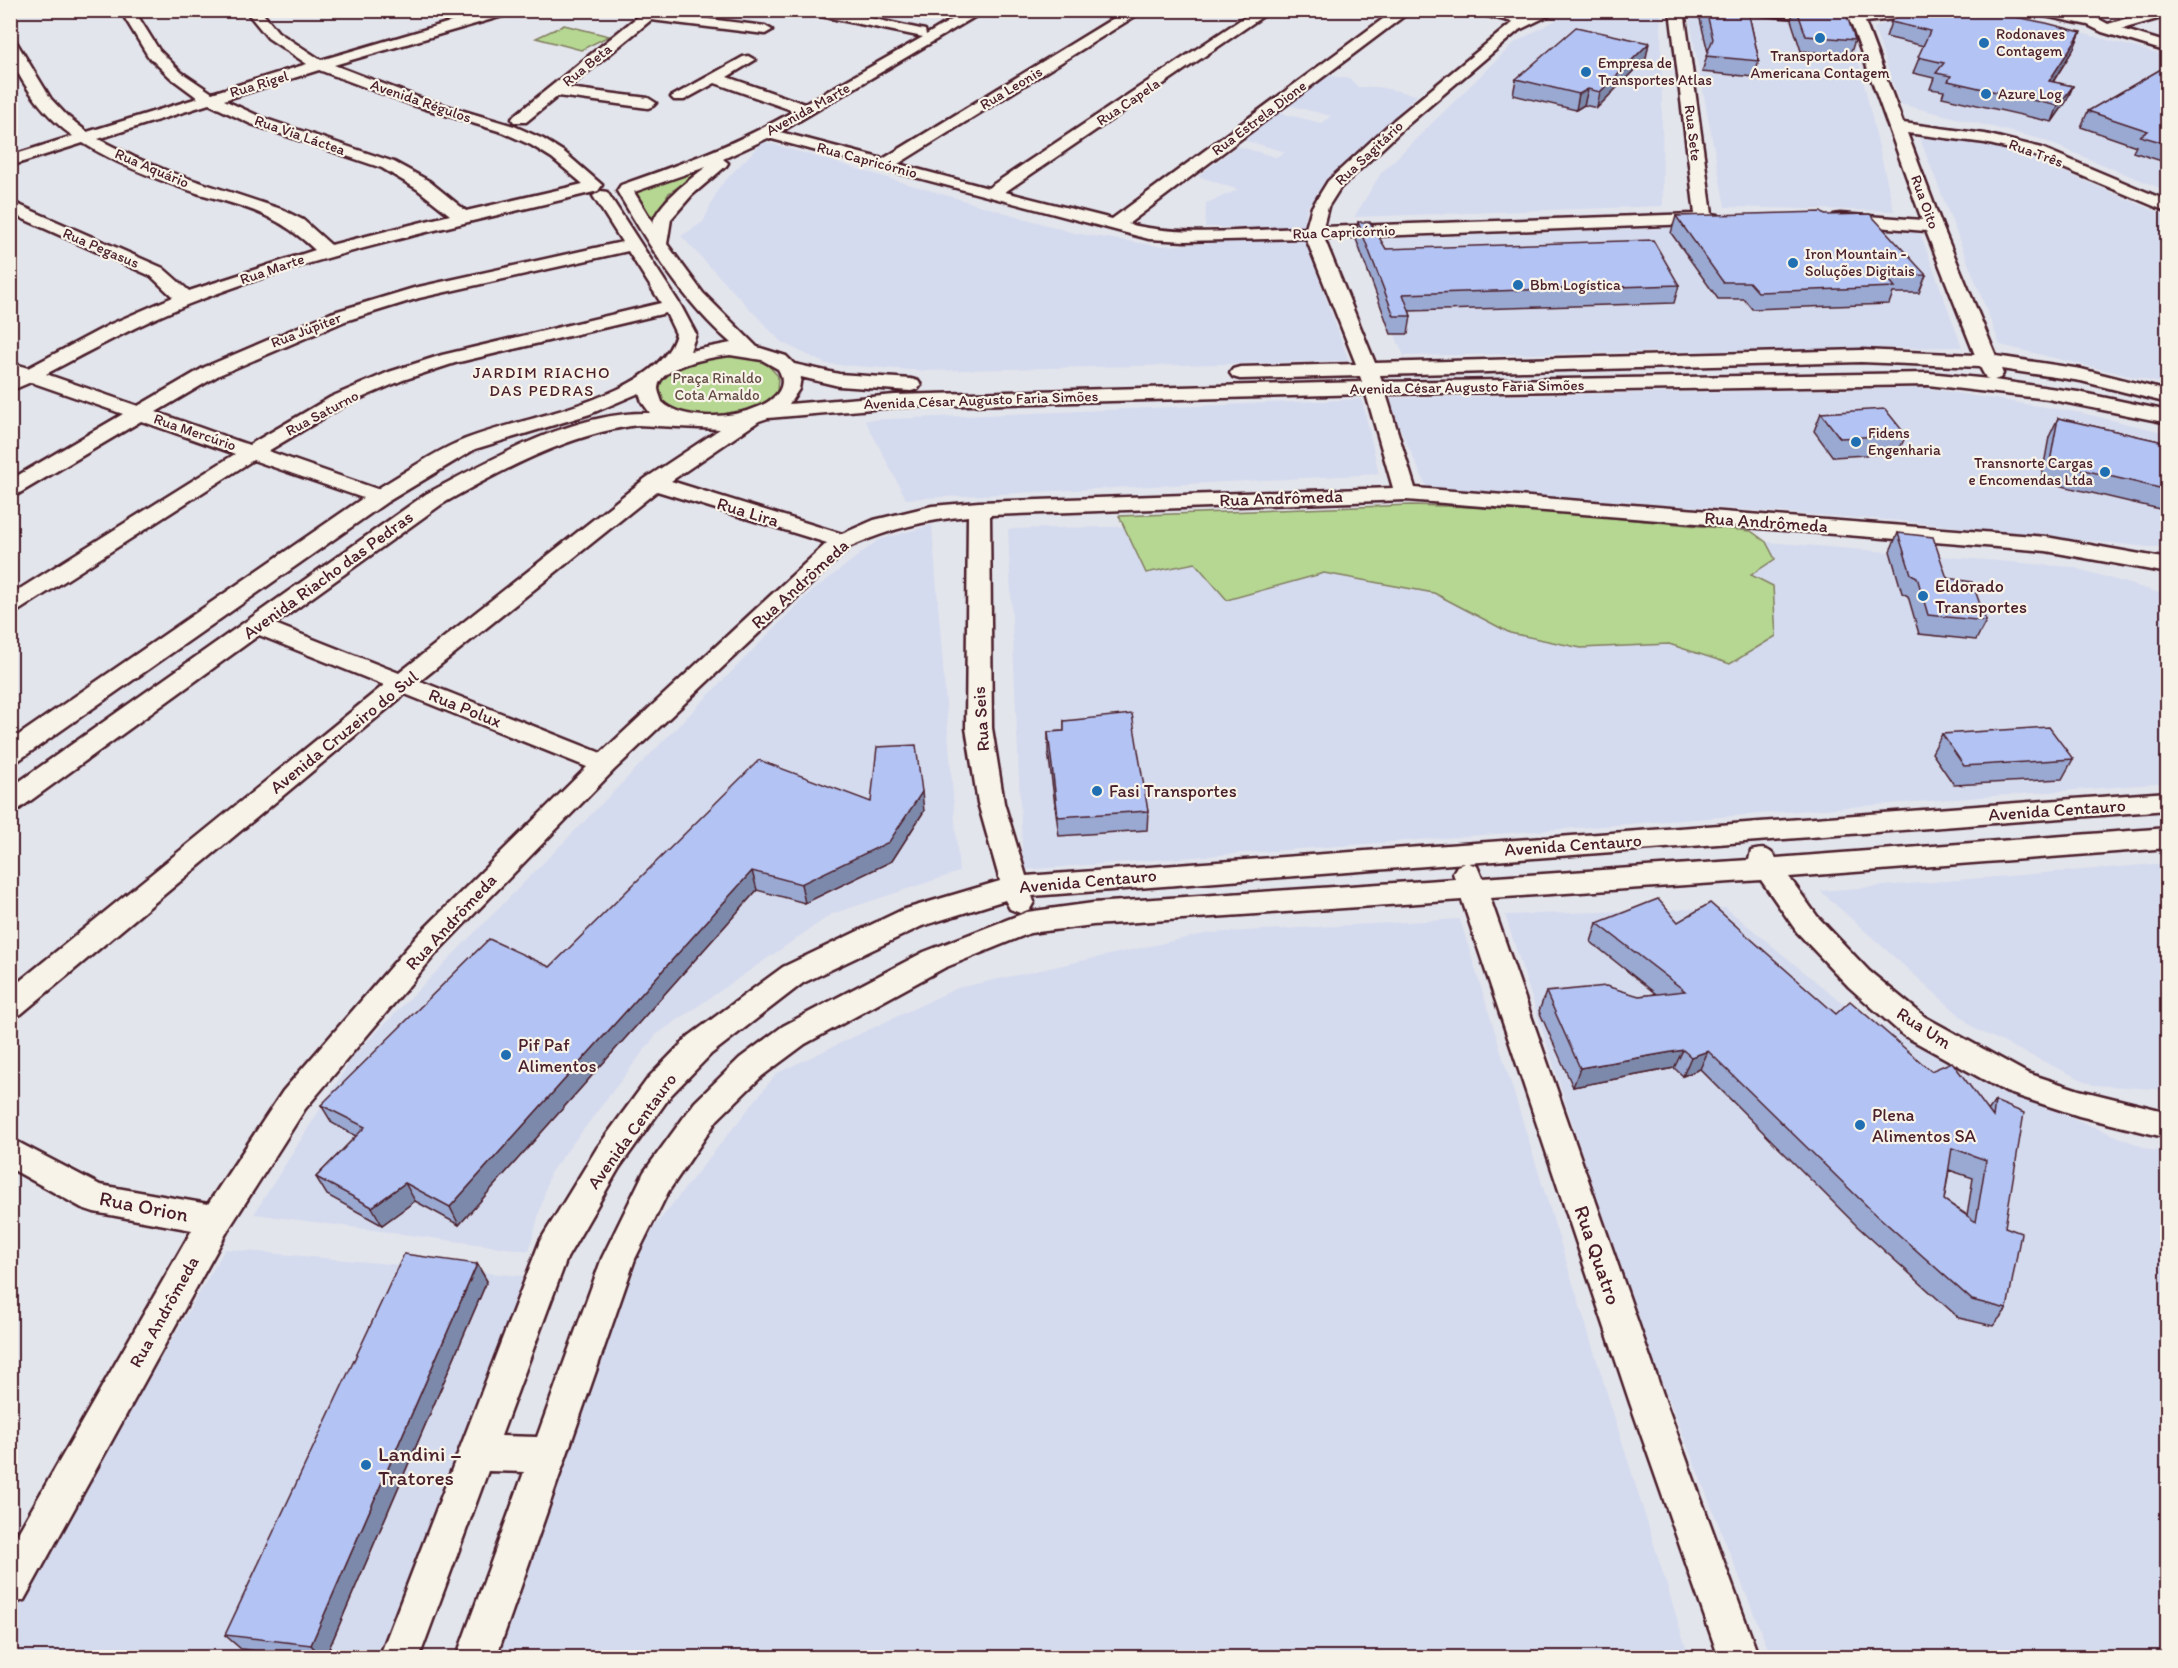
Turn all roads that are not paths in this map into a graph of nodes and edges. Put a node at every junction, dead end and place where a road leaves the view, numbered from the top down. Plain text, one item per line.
1 (127, 10) edge
2 (252, 10) edge
3 (508, 10) edge
4 (811, 10) edge
5 (958, 10) edge
6 (979, 10) edge
7 (1138, 10) edge
8 (1265, 10) edge
9 (1405, 10) edge
10 (1480, 10) edge
11 (1553, 10) edge
12 (1677, 10) edge
13 (1754, 10) edge
14 (2035, 10) edge
15 (2070, 10) edge
16 (2168, 11) edge
17 (652, 13) edge
18 (1915, 13) edge
19 (1521, 17) edge
20 (1857, 19) junction
21 (2088, 21) junction
22 (2107, 29) junction
23 (765, 30) dead end
24 (920, 33) junction
25 (307, 39) dead end
26 (10, 43) edge
27 (2168, 48) edge
28 (340, 59) junction
29 (748, 60) dead end
30 (320, 65) junction
31 (714, 78) junction
32 (555, 91) junction
33 (679, 97) dead end
34 (210, 99) junction
35 (648, 104) dead end
36 (790, 105) junction
37 (807, 110) junction
38 (520, 119) junction
39 (1897, 127) junction
40 (767, 133) junction
41 (85, 138) junction
42 (745, 142) junction
43 (10, 161) edge
44 (885, 165) junction
45 (608, 187) junction
46 (991, 194) junction
47 (10, 206) edge
48 (2168, 207) edge
49 (462, 217) junction
50 (1704, 219) junction
51 (1727, 219) edge
52 (1822, 219) edge
53 (36, 220) junction
54 (1114, 226) junction
55 (1933, 226) junction
56 (19, 228) dead end
57 (1313, 233) junction
58 (632, 245) junction
59 (658, 245) junction
60 (327, 251) junction
61 (185, 298) junction
62 (672, 306) junction
63 (750, 350) junction
64 (1988, 361) junction
65 (787, 368) junction
66 (664, 369) junction
67 (16, 376) edge
68 (1371, 379) junction
69 (1997, 384) junction
70 (2168, 397) edge
71 (141, 413) junction
72 (758, 414) junction
73 (2168, 417) edge
74 (682, 420) junction
75 (252, 452) junction
76 (681, 463) junction
77 (654, 483) junction
78 (10, 489) edge
79 (1406, 494) junction
80 (379, 497) junction
81 (979, 509) junction
82 (843, 541) junction
83 (2168, 566) edge
84 (10, 606) edge
85 (258, 626) junction
86 (402, 683) junction
87 (10, 754) edge
88 (605, 764) junction
89 (2168, 801) edge
90 (10, 802) edge
91 (1748, 833) junction
92 (2168, 838) edge
93 (1460, 852) junction
94 (1767, 869) junction
95 (1014, 887) junction
96 (1472, 889) junction
97 (1028, 923) junction
98 (10, 1006) edge
99 (2168, 1125) edge
100 (10, 1152) edge
101 (216, 1220) junction
102 (476, 1453) junction
103 (549, 1455) junction
104 (10, 1586) edge
105 (399, 1658) edge
106 (476, 1658) edge
107 (1739, 1658) edge

1 - 34 street, Rua Via Láctea
2 - 30 street, Avenida Régulos
3 - 28 street, Rua Rigel
4 - 24 street
5 - 24 street, Avenida Marte
6 - 37 street, Avenida Marte
7 - 44 street, Rua Leonis
8 - 46 street, Rua Capela
9 - 54 street, Rua Estrela Dione
10 - 19 street
11 - 19 street, Rua Sagitário
12 - 50 street, Rua Sete
13 - 20 street
14 - 21 street
15 - 21 street
16 - 22 street
17 - 23 street
17 - 32 street, Rua Beta
18 - 20 street
19 - 57 street, Rua Sagitário
20 - 39 street, Rua Oito
21 - 22 street
22 - 27 street
24 - 36 street, Avenida Marte
25 - 28 street, Avenida Régulos
26 - 41 street, Rua Aquário
28 - 30 street, Rua Rigel
28 - 38 street, Avenida Régulos
29 - 31 street
30 - 34 street, Rua Rigel
30 - 45 street, Avenida Régulos
31 - 33 street
31 - 36 street
32 - 35 street
32 - 38 street, Rua Beta
34 - 41 street, Rua Rigel
34 - 49 street, Rua Via Láctea
36 - 37 street
36 - 45 street, Avenida Marte
37 - 40 street, Avenida Marte
38 - 45 street, Avenida Régulos
39 - 48 street, Rua Três
39 - 55 street, Rua Oito
40 - 42 street, Avenida Marte
40 - 44 street, Rua Capricórnio
41 - 43 street, Rua Rigel
41 - 60 street, Rua Aquário
42 - 45 street, Avenida Marte
42 - 59 street
44 - 46 street, Rua Capricórnio
45 - 49 street, Rua Marte
45 - 58 street, Avenida Régulos
45 - 59 street, Avenida Régulos
46 - 54 street, Rua Capricórnio
47 - 53 street, Rua Pegasus
49 - 60 street, Rua Marte
50 - 51 street, Rua Capricórnio
50 - 57 street, Rua Capricórnio
52 - 55 street
53 - 56 street
53 - 61 street, Rua Pegasus
54 - 57 street, Rua Capricórnio
55 - 64 street, Rua Oito
57 - 68 street
58 - 62 street, Avenida Régulos
58 - 71 street, Rua Júpiter
59 - 63 street, Avenida Régulos
60 - 61 street, Rua Marte
61 - 67 street, Rua Marte
62 - 66 street, Avenida Régulos
62 - 75 street, Rua Saturno
63 - 65 street, Avenida César Augusto Faria Simões
63 - 66 street
64 - 68 street, Avenida César Augusto Faria Simões
64 - 69 street, Rua Oito
64 - 70 street, Avenida César Augusto Faria Simões
65 - 68 street, Avenida César Augusto Faria Simões
65 - 72 street, Avenida Cruzeiro do Sul
66 - 74 street
66 - 80 street, Avenida Riacho das Pedras
67 - 71 street, Rua Mercúrio
68 - 69 street, Avenida César Augusto Faria Simões
68 - 72 street, Avenida César Augusto Faria Simões
68 - 79 street
69 - 73 street, Avenida César Augusto Faria Simões
71 - 75 street, Rua Mercúrio
71 - 78 street, Rua Júpiter
72 - 74 street, Avenida César Augusto Faria Simões
72 - 76 street, Avenida Cruzeiro do Sul
74 - 76 street
74 - 85 street, Avenida Riacho das Pedras
75 - 80 street, Rua Mercúrio
75 - 84 street, Rua Saturno
76 - 77 street, Avenida Cruzeiro do Sul
77 - 82 street, Rua Lira
77 - 86 street, Avenida Cruzeiro do Sul
79 - 81 street, Rua Andrômeda
79 - 83 street, Rua Andrômeda
80 - 87 street, Avenida Riacho das Pedras
81 - 82 street, Rua Andrômeda
81 - 95 street, Rua Seis
82 - 88 street, Rua Andrômeda
85 - 86 street, Rua Polux
85 - 90 street, Avenida Riacho das Pedras
86 - 88 street, Rua Polux
86 - 98 street, Avenida Cruzeiro do Sul
88 - 101 street, Rua Andrômeda
89 - 91 street, Avenida Centauro
91 - 93 street, Avenida Centauro
91 - 94 street, Rua Um
92 - 94 street, Avenida Centauro
93 - 95 street, Avenida Centauro
93 - 96 street, Rua Quatro
94 - 96 street, Avenida Centauro
94 - 99 street, Rua Um
95 - 97 street, Rua Seis
95 - 102 street, Avenida Centauro
96 - 97 street, Avenida Centauro
96 - 107 street, Rua Quatro
97 - 103 street, Avenida Centauro
100 - 101 street, Rua Orion
101 - 104 street, Rua Andrômeda
102 - 103 street
102 - 105 street, Avenida Centauro
103 - 106 street, Avenida Centauro

